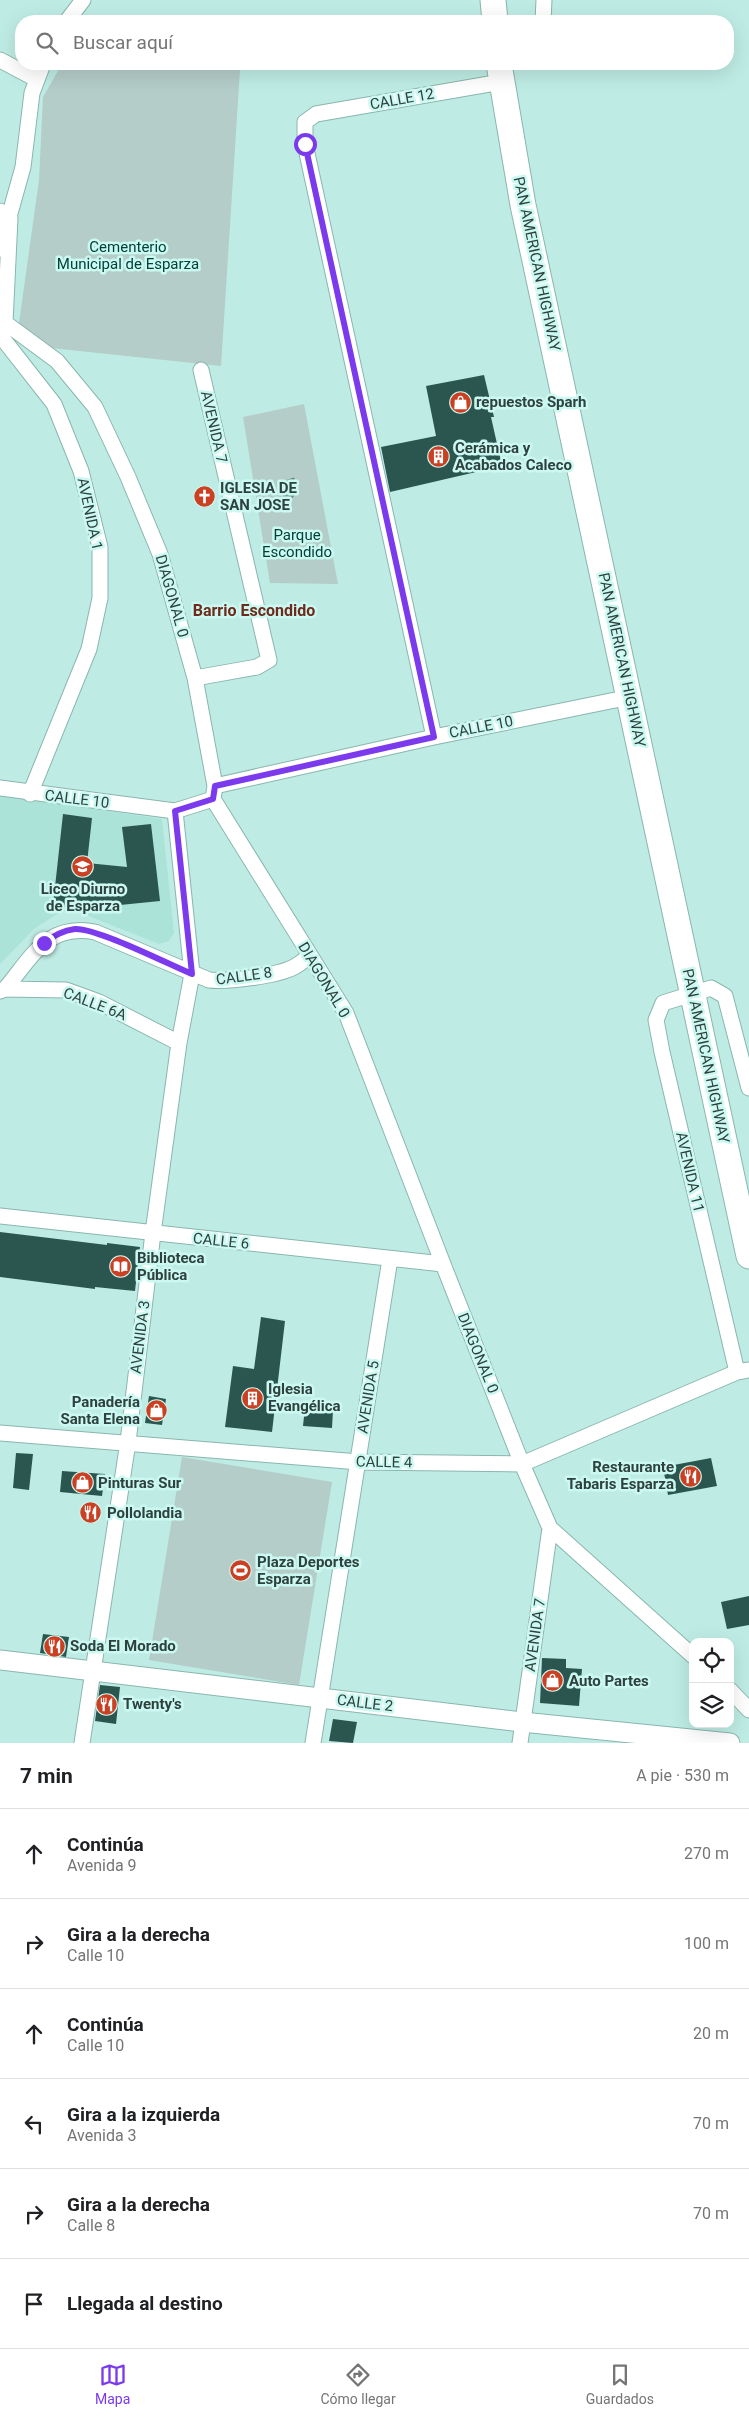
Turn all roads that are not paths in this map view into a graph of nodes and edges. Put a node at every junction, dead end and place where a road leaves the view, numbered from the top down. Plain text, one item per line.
1 (83, 0) edge
2 (493, 0) edge
3 (544, 0) edge
4 (72, 15) edge
5 (494, 15) edge
6 (543, 15) edge
7 (0, 60) edge
8 (15, 68) edge
9 (20, 70) edge
10 (40, 70) edge
11 (500, 73) edge
12 (36, 78) junction
13 (5, 215) edge
14 (0, 249) edge
15 (2, 326) edge
16 (201, 370) dead end
17 (195, 678) junction
18 (630, 697) junction
19 (434, 737) junction
20 (0, 788) edge
21 (214, 793) junction
22 (30, 794) junction
23 (175, 811) junction
24 (310, 956) junction
25 (192, 974) junction
26 (3, 990) edge
27 (692, 994) junction
28 (179, 1043) junction
29 (749, 1088) edge
30 (0, 1216) edge
31 (153, 1233) junction
32 (749, 1256) edge
33 (390, 1259) junction
34 (443, 1264) junction
35 (743, 1371) edge
36 (0, 1433) edge
37 (128, 1442) junction
38 (358, 1462) junction
39 (522, 1464) junction
40 (550, 1528) junction
41 (689, 1652) edge
42 (0, 1660) edge
43 (93, 1671) junction
44 (734, 1694) edge
45 (321, 1698) junction
46 (749, 1710) edge
47 (522, 1722) junction
48 (82, 1743) edge
49 (313, 1743) edge
50 (520, 1743) edge
51 (730, 1743) edge

1 - 4 street
2 - 5 highway
3 - 6 street
7 - 8 street
9 - 12 street
10 - 12 street
11 - 18 highway, PAN AMERICAN HIGHWAY
11 - 19 street, CALLE 12
12 - 13 street
13 - 14 street
13 - 15 street
15 - 17 street, DIAGONAL 0
15 - 22 street, AVENIDA 1
16 - 17 street, AVENIDA 7
17 - 21 street, DIAGONAL 0
18 - 19 street, CALLE 10
18 - 27 highway, PAN AMERICAN HIGHWAY
19 - 21 street, CALLE 10
20 - 22 street, CALLE 10
21 - 23 street, CALLE 10
21 - 24 street, DIAGONAL 0
22 - 23 street, CALLE 10
23 - 25 street, AVENIDA 3
24 - 25 street, CALLE 8
24 - 34 street, DIAGONAL 0
25 - 26 street, CALLE 8
25 - 28 street, AVENIDA 3
26 - 28 street, CALLE 6A
27 - 29 street
27 - 32 highway, PAN AMERICAN HIGHWAY
27 - 35 street, AVENIDA 11
28 - 31 street, AVENIDA 3
30 - 31 street, CALLE 6
31 - 33 street, CALLE 6
31 - 37 street, AVENIDA 3
33 - 34 street, CALLE 6
33 - 38 street, AVENIDA 5
34 - 39 street, DIAGONAL 0
35 - 39 street, CALLE 4
36 - 37 street, CALLE 4
37 - 38 street, CALLE 4
37 - 43 street, AVENIDA 3
38 - 39 street, CALLE 4
38 - 45 street, AVENIDA 5
39 - 40 street, DIAGONAL 0
40 - 41 street, DIAGONAL 0
40 - 47 street, AVENIDA 7
42 - 43 street, CALLE 2
43 - 45 street, CALLE 2
43 - 48 street, AVENIDA 3
44 - 46 street
45 - 47 street, CALLE 2
45 - 49 street, AVENIDA 5
47 - 50 street, AVENIDA 7
47 - 51 street, CALLE 2

